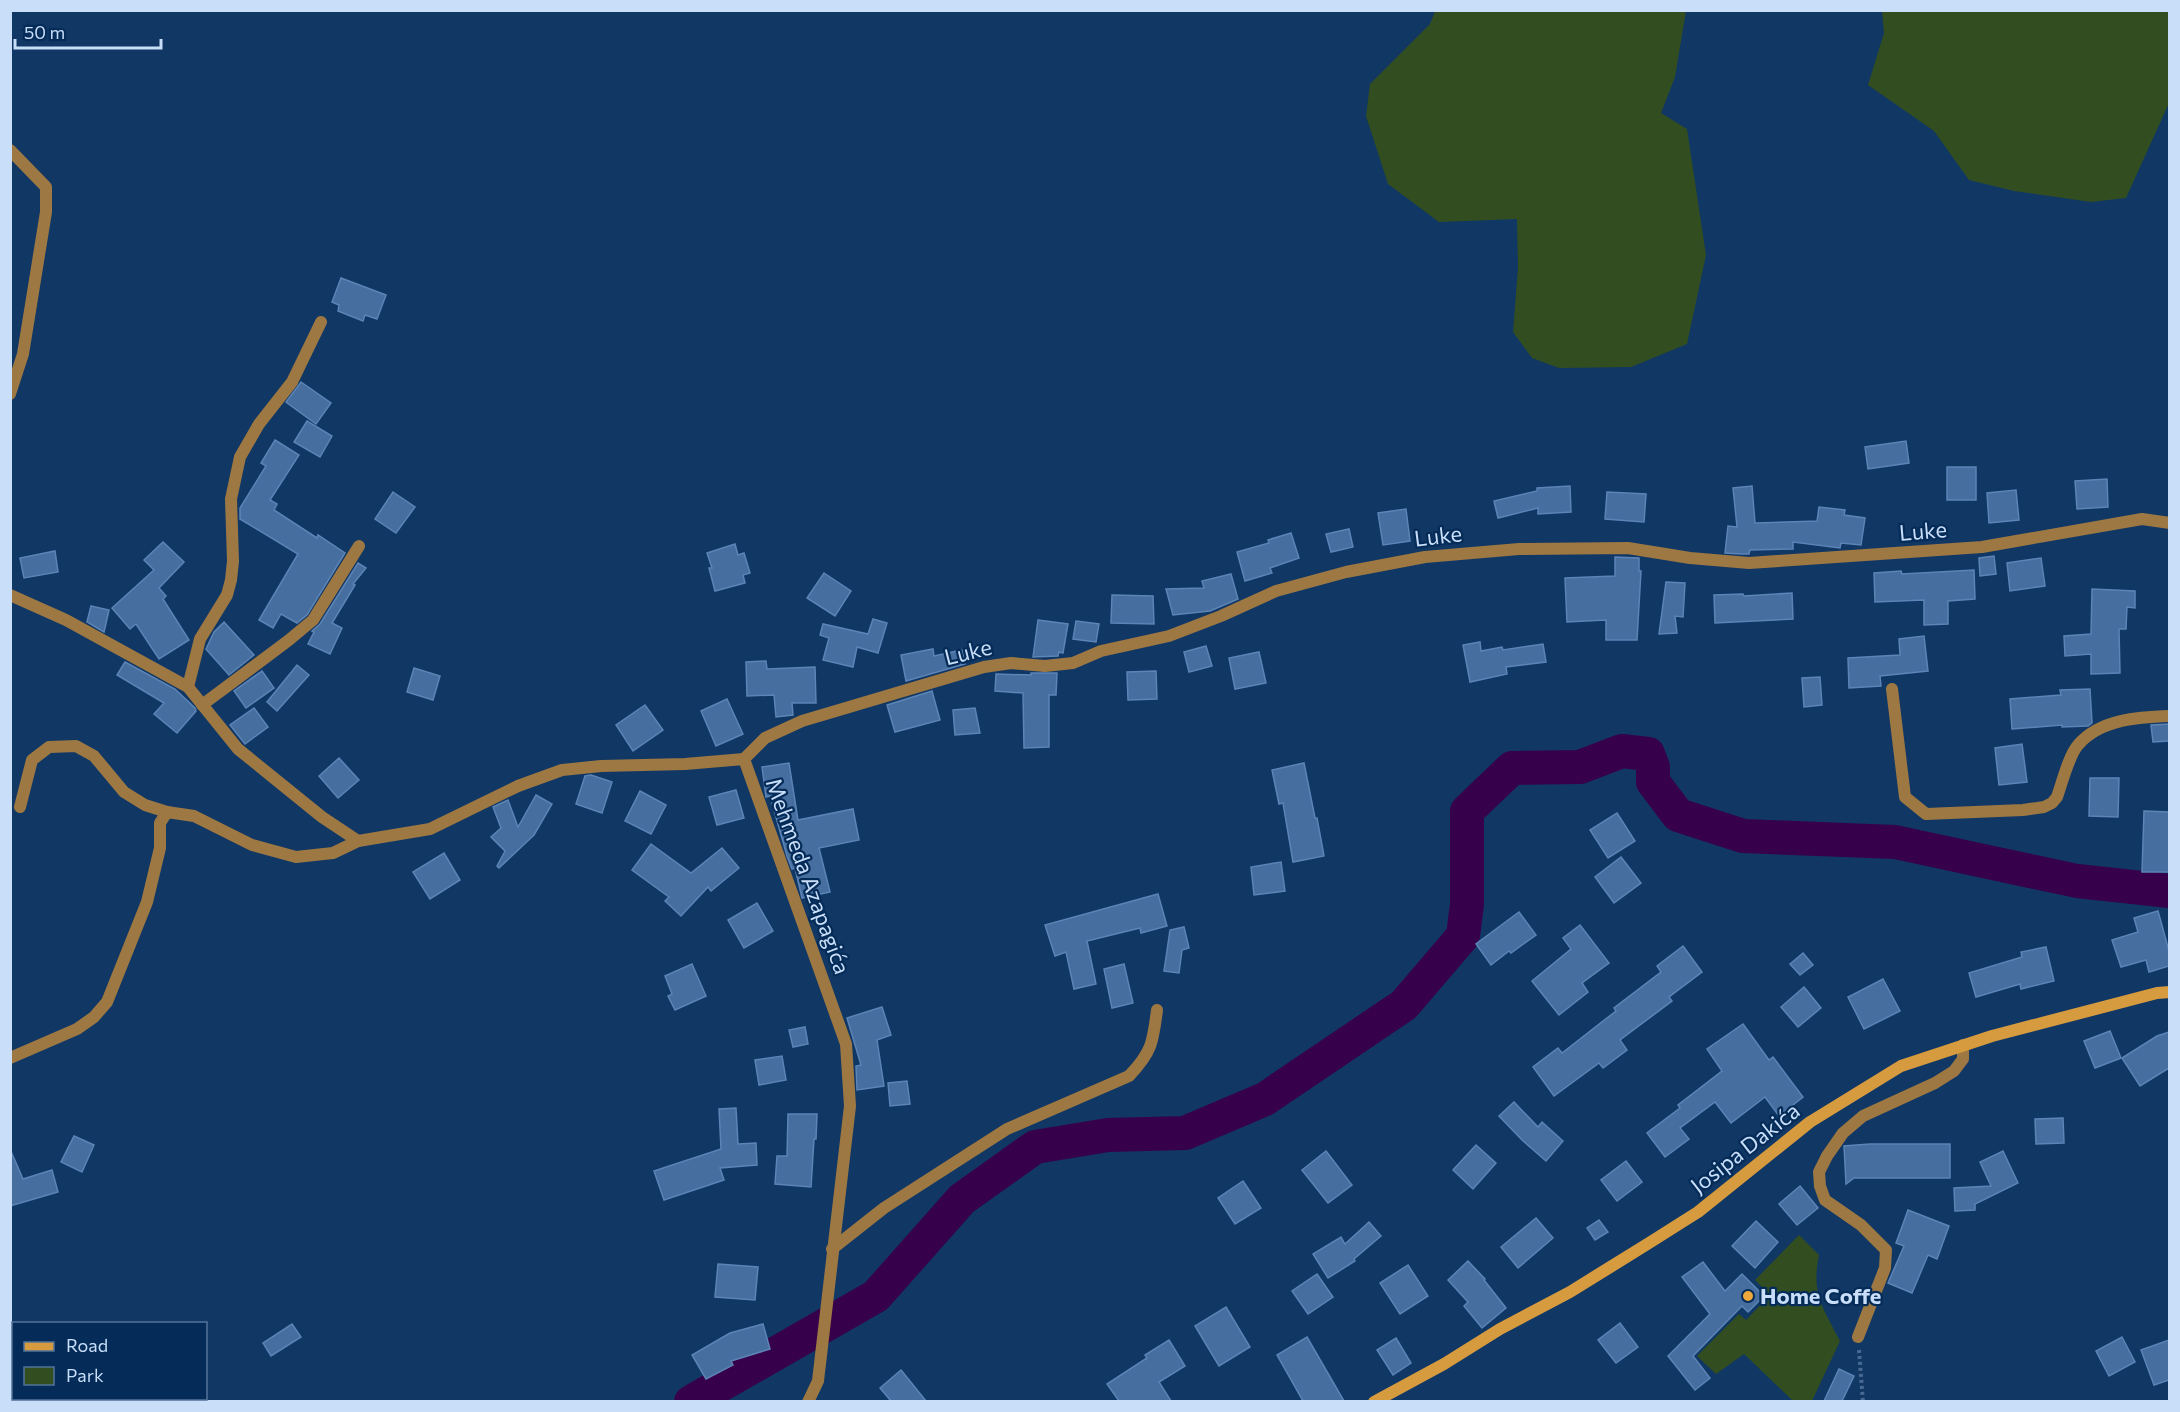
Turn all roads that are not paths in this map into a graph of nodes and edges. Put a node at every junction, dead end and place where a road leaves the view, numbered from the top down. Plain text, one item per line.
1 (10, 150) edge
2 (321, 322) dead end
3 (10, 394) edge
4 (2169, 523) edge
5 (359, 546) dead end
6 (10, 595) edge
7 (188, 687) junction
8 (1892, 689) dead end
9 (202, 705) junction
10 (2169, 716) edge
11 (744, 759) junction
12 (20, 807) dead end
13 (167, 812) junction
14 (358, 841) junction
15 (2169, 992) edge
16 (1157, 1010) dead end
17 (1963, 1045) junction
18 (10, 1058) edge
19 (832, 1249) junction
20 (1858, 1337) road end
21 (808, 1401) edge
22 (1374, 1401) edge

1 - 3 street
2 - 7 street
4 - 11 street, Luke
5 - 9 street
6 - 7 street
7 - 9 street
8 - 10 street
9 - 14 street
11 - 14 street, Mehmeda Azapagića
11 - 19 street, Mehmeda Azapagića
12 - 13 street, Mehmeda Azapagića
13 - 14 street, Mehmeda Azapagića
13 - 18 street
15 - 17 main road, Josipa Dakića
16 - 19 street
17 - 20 street
17 - 22 main road, Josipa Dakića
19 - 21 street, Mehmeda Azapagića

